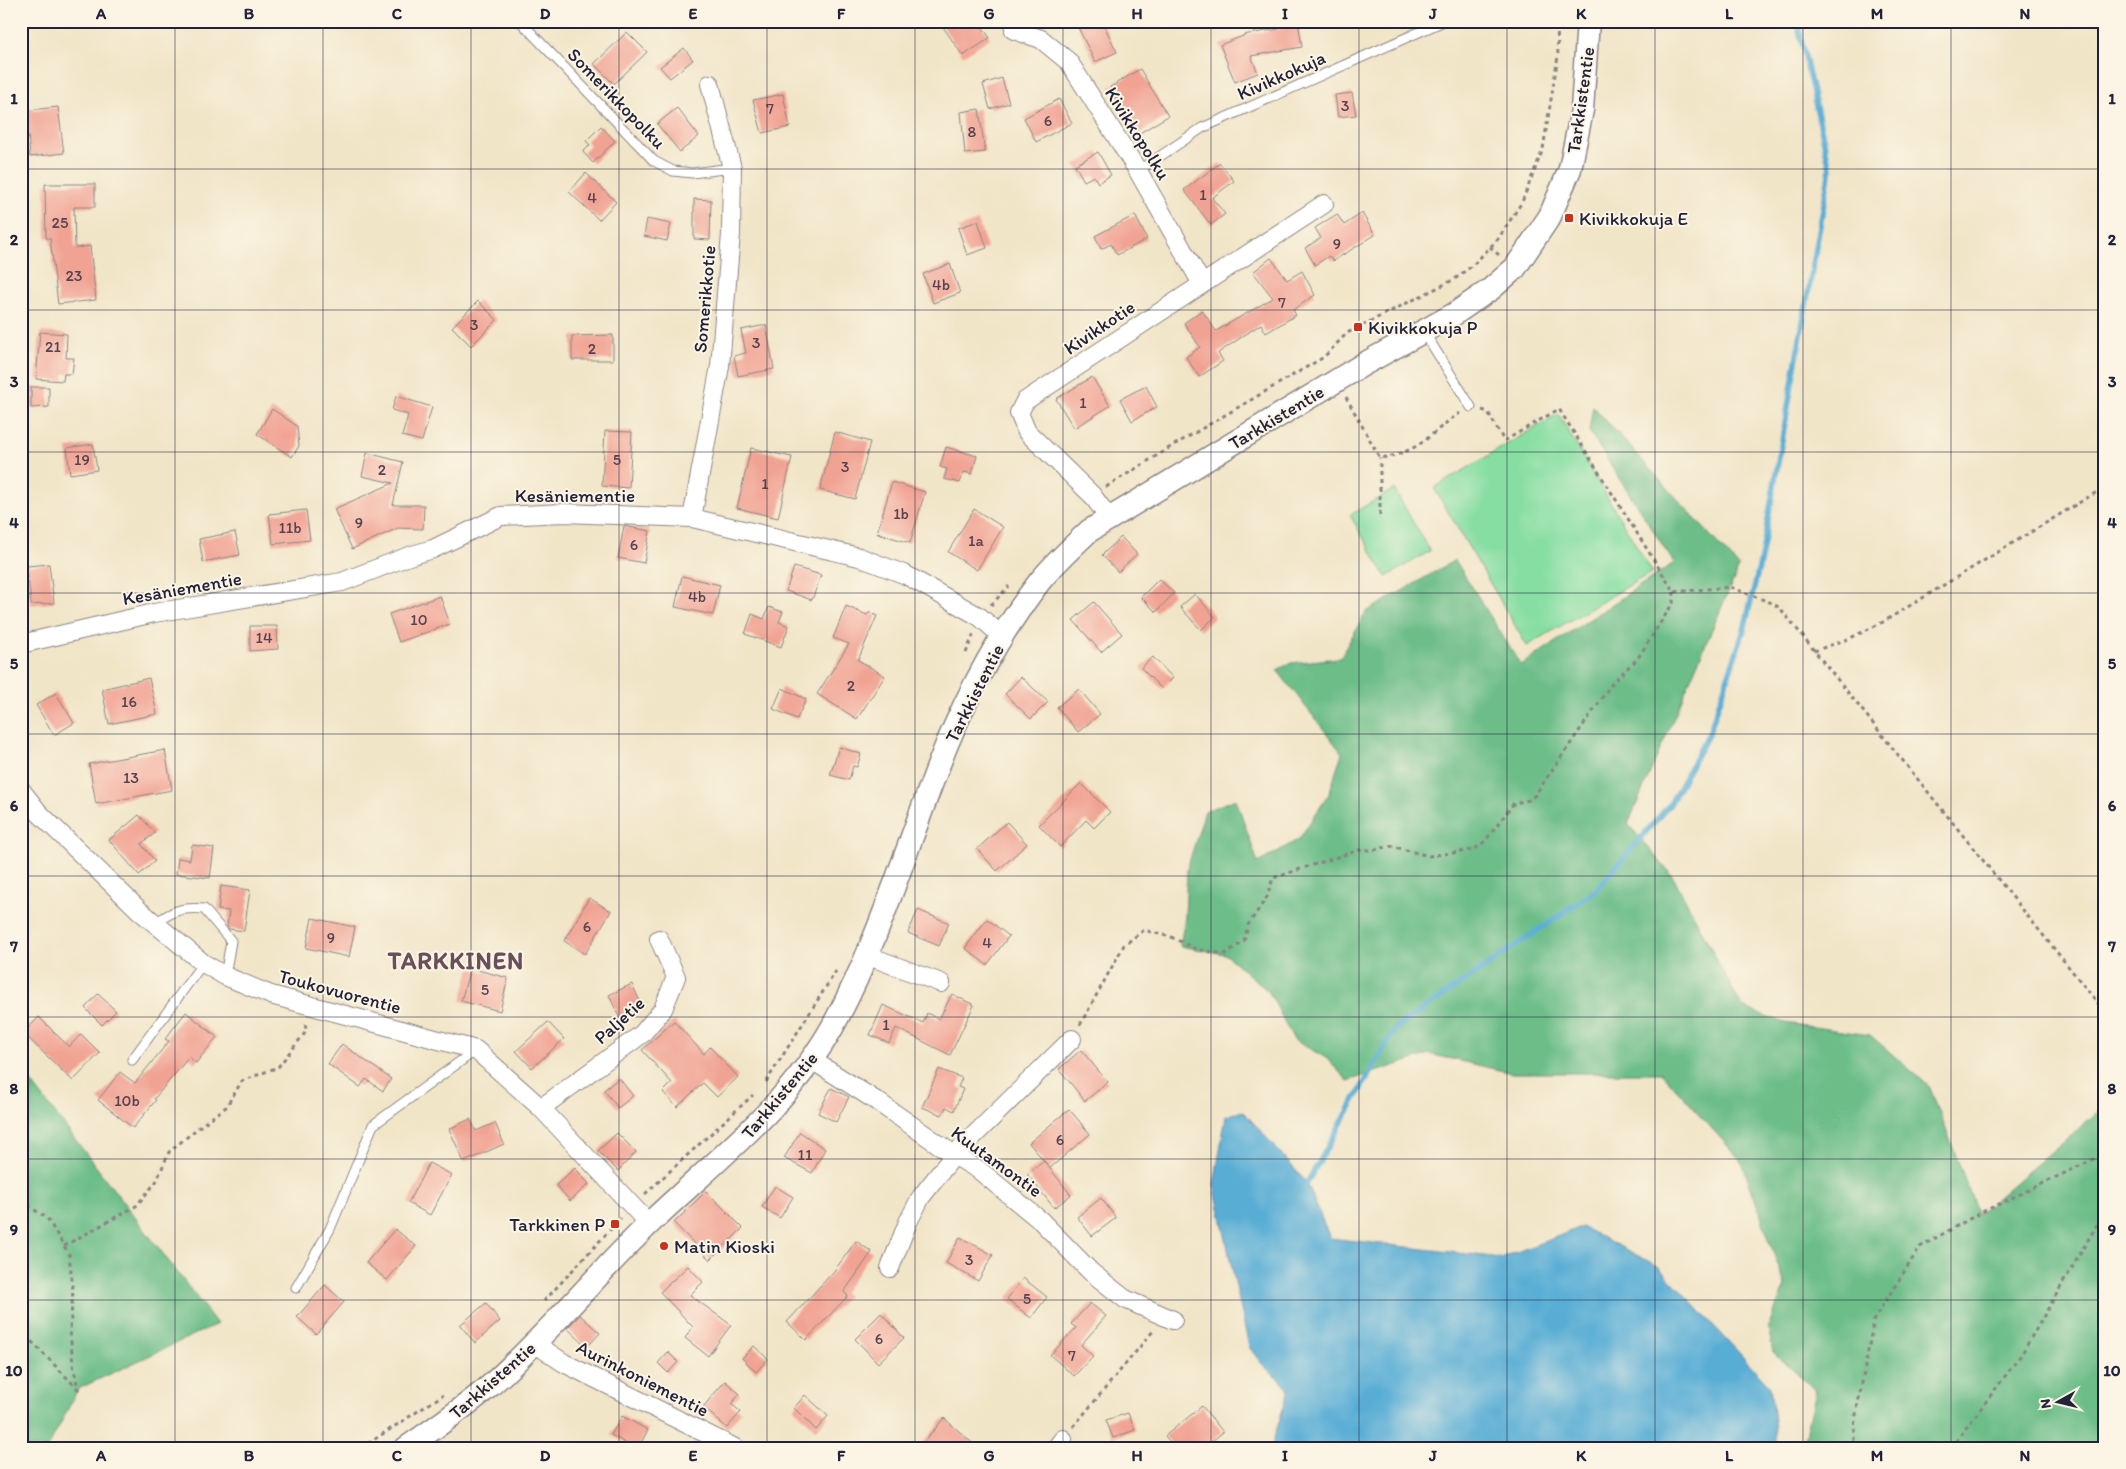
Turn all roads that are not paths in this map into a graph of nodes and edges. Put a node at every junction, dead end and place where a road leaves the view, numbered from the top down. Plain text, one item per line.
1 (520, 21) edge
2 (1444, 21) edge
3 (1588, 21) edge
4 (1014, 30) dead end
5 (710, 84) dead end
6 (732, 168) junction
7 (1138, 171) junction
8 (1324, 204) dead end
9 (1202, 284) junction
10 (1424, 332) junction
11 (1471, 407) road end
12 (692, 518) junction
13 (1109, 518) junction
14 (1003, 637) junction
15 (21, 644) edge
16 (21, 790) edge
17 (155, 923) junction
18 (659, 939) dead end
19 (866, 956) junction
20 (203, 963) junction
21 (225, 976) junction
22 (941, 984) dead end
23 (1072, 1039) road end
24 (476, 1050) junction
25 (132, 1060) dead end
26 (812, 1060) junction
27 (541, 1108) junction
28 (954, 1155) junction
29 (649, 1224) junction
30 (890, 1268) dead end
31 (296, 1288) dead end
32 (1169, 1318) road end
33 (534, 1343) junction
34 (406, 1448) edge
35 (735, 1448) edge

1 - 6 lane, Somerikkopolku
2 - 7 lane, Kivikkokuja
3 - 10 street, Tarkkistentie
4 - 7 street, Kivikkopolku
5 - 6 street, Somerikkotie
6 - 12 street, Somerikkotie
7 - 9 street, Kivikkopolku
8 - 9 street, Kivikkotie
9 - 13 street, Kivikkotie
10 - 11 lane
10 - 13 street, Tarkkistentie
12 - 14 street, Kesäniementie
12 - 15 street, Kesäniementie
13 - 14 street, Tarkkistentie
14 - 19 street, Tarkkistentie
16 - 17 street, Toukovuorentie
17 - 20 street, Toukovuorentie
17 - 21 lane
18 - 27 street, Paljetie
19 - 22 street
19 - 26 street, Tarkkistentie
20 - 21 street, Toukovuorentie
20 - 25 lane
21 - 24 street, Toukovuorentie
23 - 28 street
24 - 27 street, Toukovuorentie
24 - 31 lane
26 - 28 street, Kuutamontie
26 - 29 street, Tarkkistentie
27 - 29 street, Toukovuorentie
28 - 30 street
28 - 32 street, Kuutamontie
29 - 33 street, Tarkkistentie
33 - 34 street, Tarkkistentie
33 - 35 street, Aurinkoniementie

